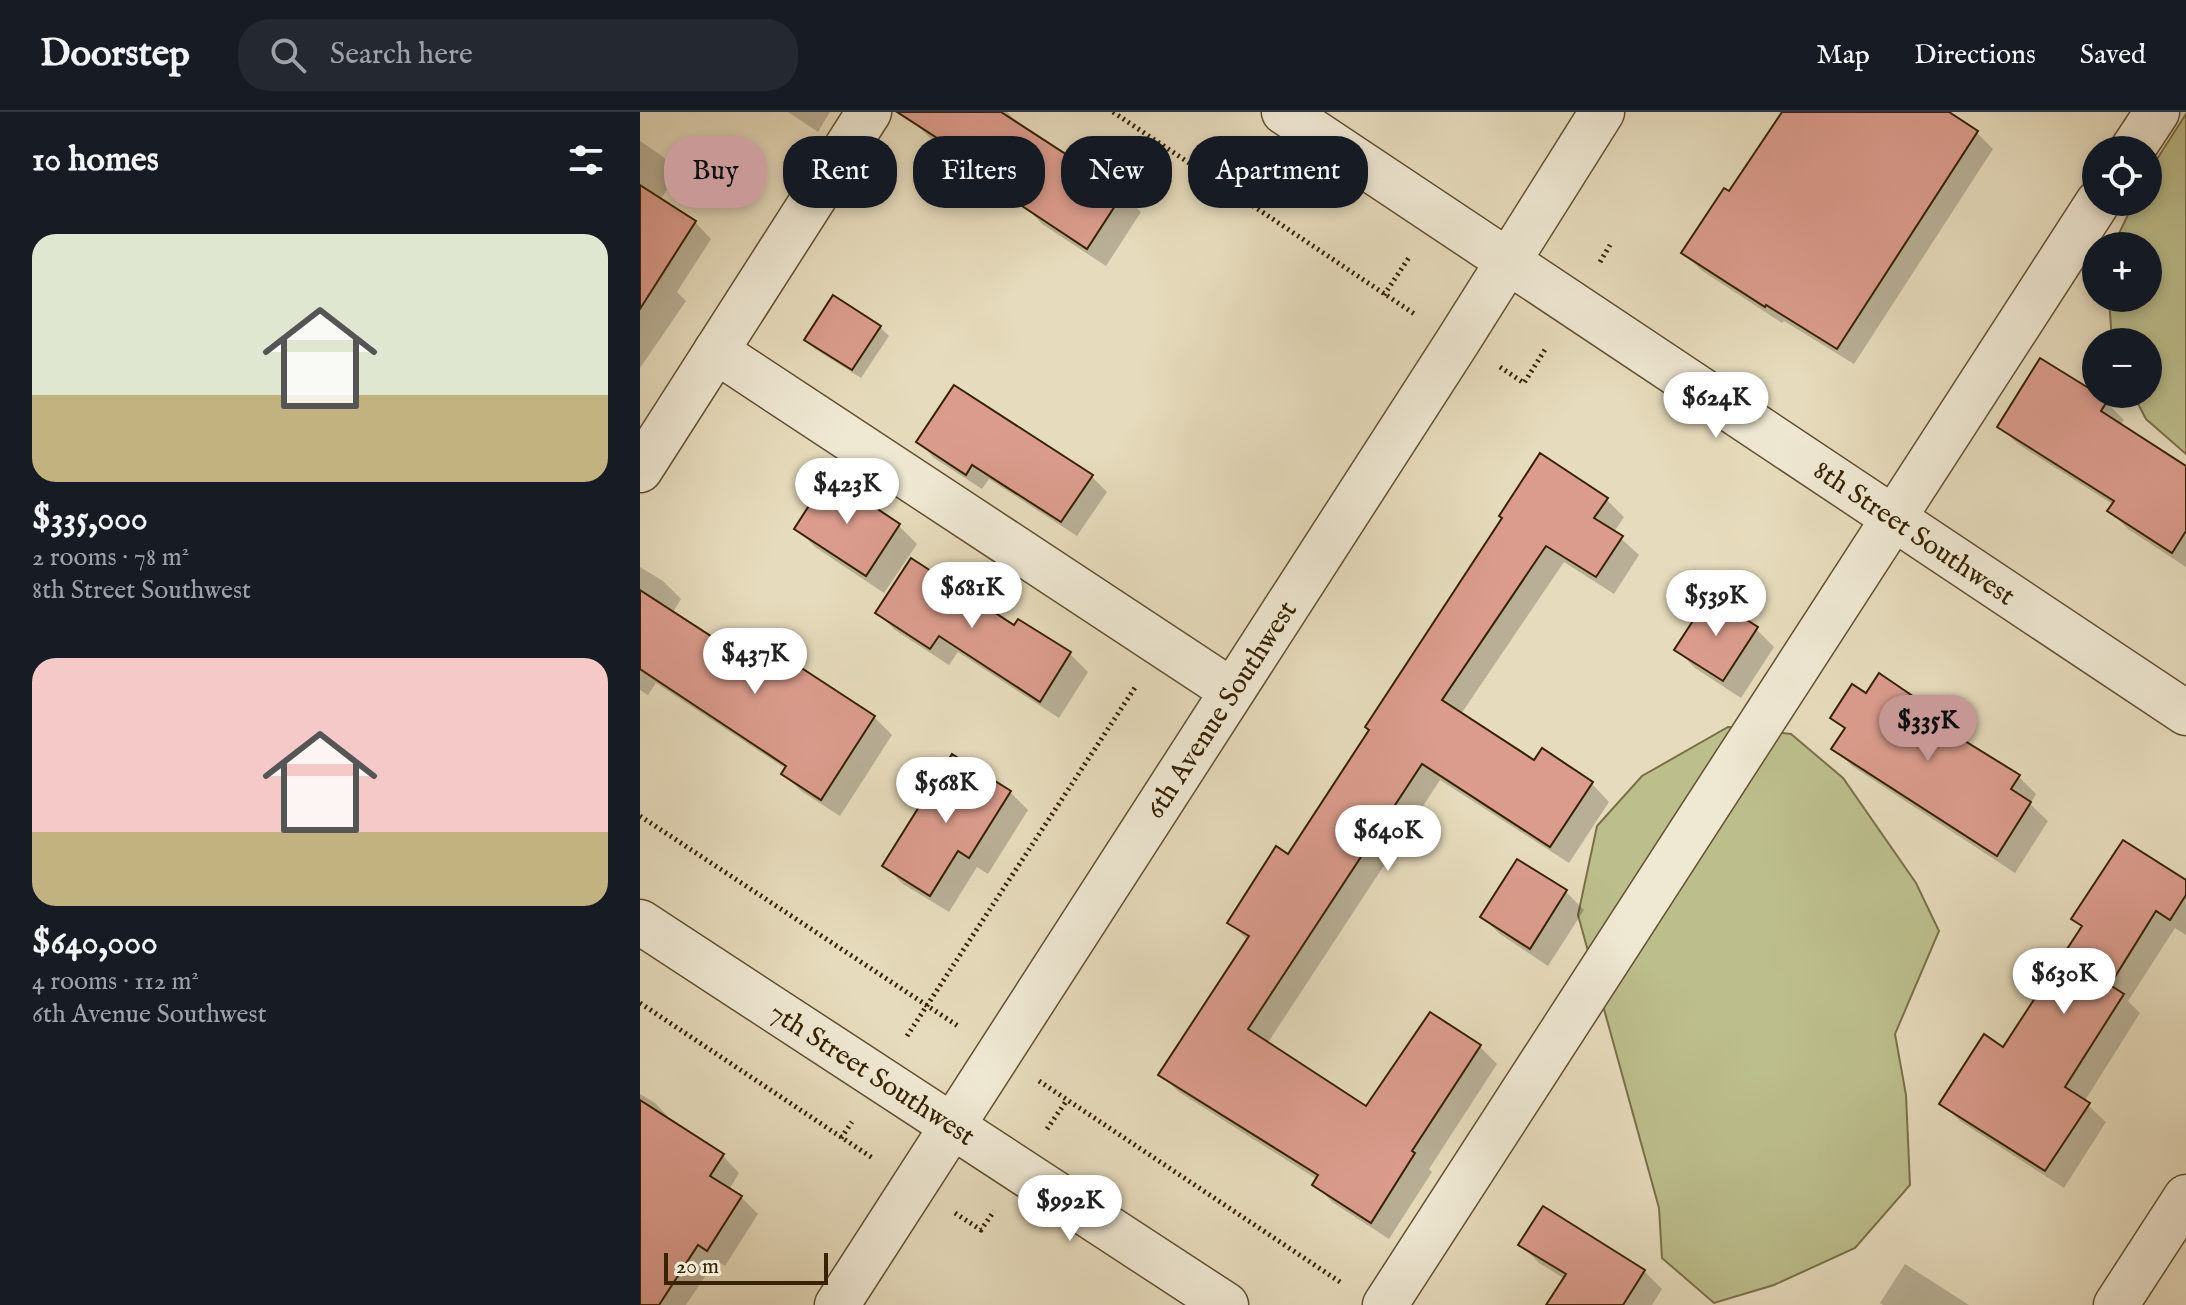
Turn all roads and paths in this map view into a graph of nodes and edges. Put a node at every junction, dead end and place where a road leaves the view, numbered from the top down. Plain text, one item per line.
1 (869, 112) edge
2 (1113, 112) edge
3 (1284, 112) edge
4 (1602, 112) edge
5 (2157, 112) edge
6 (2141, 136) edge
7 (2089, 216) edge
8 (1509, 260) junction
9 (1384, 295) dead end
10 (716, 351) junction
11 (640, 470) edge
12 (1893, 517) junction
13 (1163, 645) junction
14 (1232, 691) junction
15 (2186, 713) edge
16 (640, 816) edge
17 (640, 922) edge
18 (640, 1003) edge
19 (1067, 1100) dead end
20 (953, 1124) junction
21 (841, 1138) dead end
22 (2186, 1197) edge
23 (1367, 1296) edge
24 (837, 1305) edge
25 (1226, 1305) edge
26 (2116, 1305) edge

1 - 10 street
2 - 9 path
3 - 8 street, 8th Street Southwest
4 - 8 street, 6th Avenue Southwest
5 - 6 street
7 - 12 street
8 - 12 street, 8th Street Southwest
8 - 14 street, 6th Avenue Southwest
10 - 11 street
10 - 13 street
12 - 15 street, 8th Street Southwest
12 - 23 street
13 - 14 street
13 - 16 path
14 - 20 street, 6th Avenue Southwest
17 - 20 street, 7th Street Southwest
18 - 21 path
19 - 23 path
20 - 24 street, 6th Avenue Southwest
20 - 25 street, 7th Street Southwest
22 - 26 street

